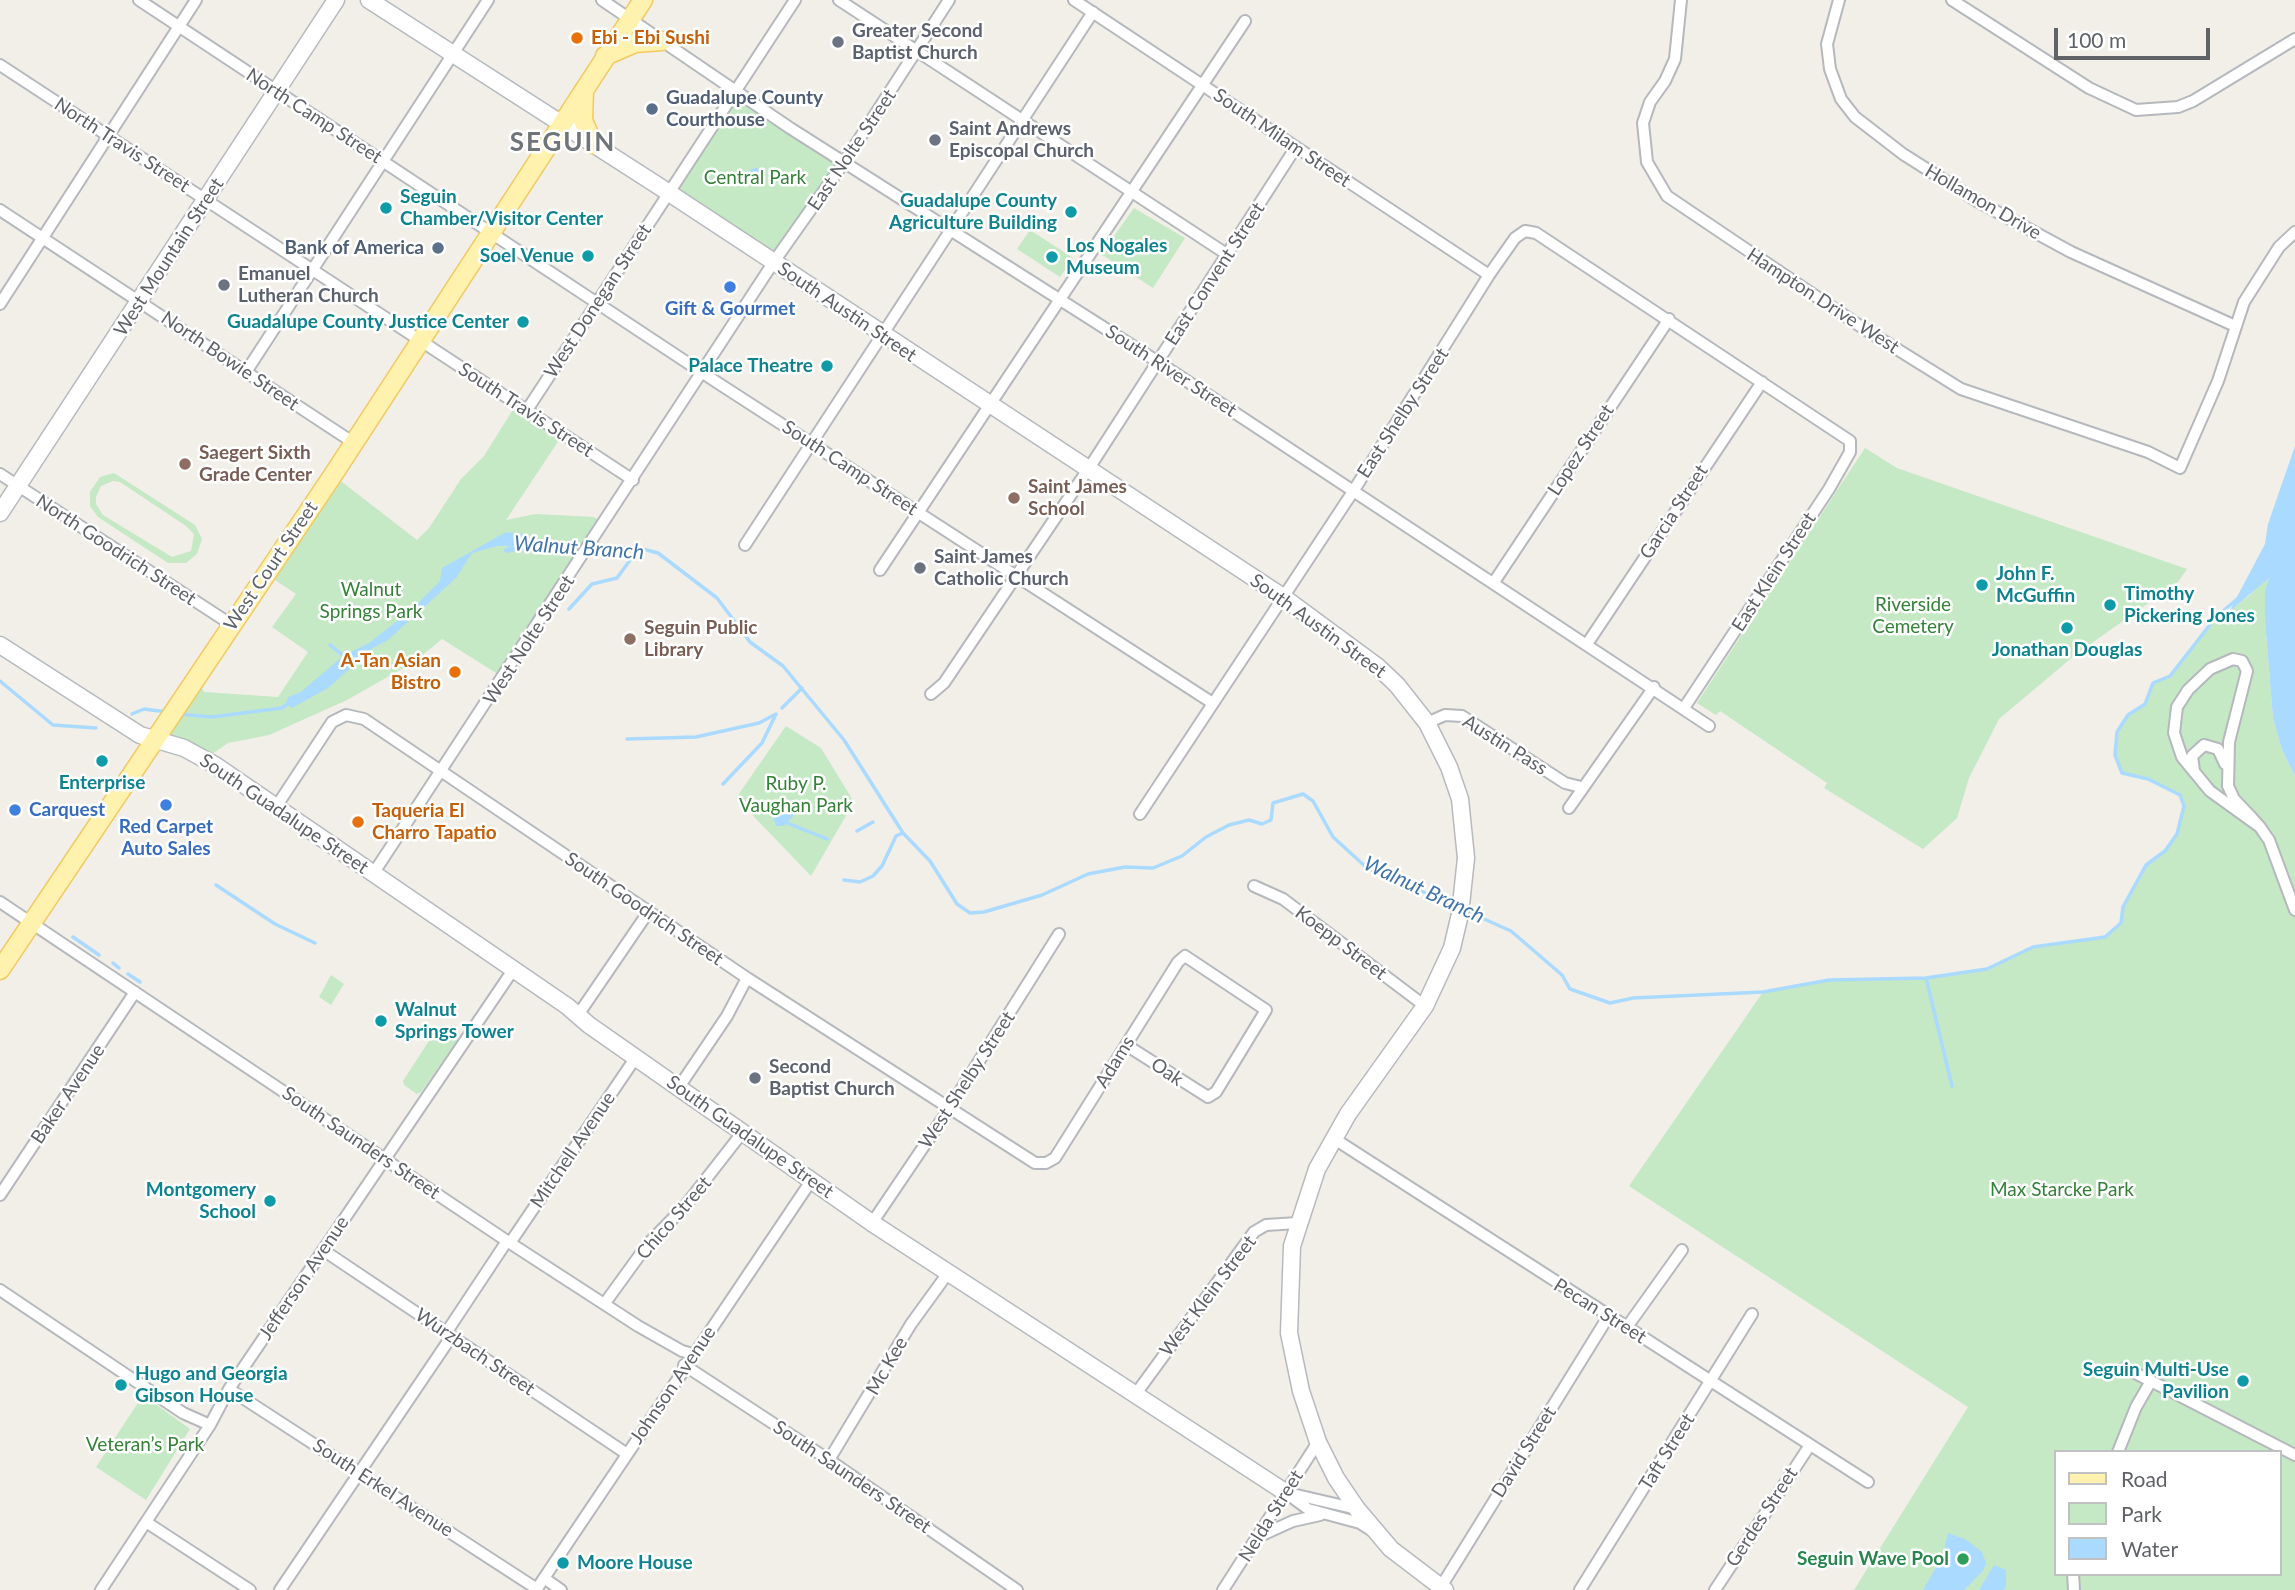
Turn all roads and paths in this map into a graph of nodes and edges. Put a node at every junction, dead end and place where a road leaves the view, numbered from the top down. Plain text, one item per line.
1 (139, 0) edge
2 (196, 0) edge
3 (336, 0) edge
4 (369, 0) edge
5 (488, 0) edge
6 (602, 0) edge
7 (642, 0) edge
8 (795, 0) edge
9 (839, 0) edge
10 (949, 0) edge
11 (1074, 0) edge
12 (1681, 0) edge
13 (1839, 0) edge
14 (1952, 0) edge
15 (1093, 12) junction
16 (630, 19) junction
17 (1245, 21) dead end
18 (179, 26) junction
19 (2295, 39) edge
20 (662, 41) junction
21 (917, 53) junction
22 (452, 54) junction
23 (605, 56) junction
24 (0, 65) edge
25 (1201, 84) junction
26 (584, 88) junction
27 (735, 91) junction
28 (277, 92) junction
29 (1023, 121) junction
30 (560, 125) junction
31 (107, 135) junction
32 (593, 144) junction
33 (1296, 147) junction
34 (383, 161) junction
35 (845, 161) junction
36 (668, 192) junction
37 (1132, 192) junction
38 (207, 200) junction
39 (0, 210) edge
40 (953, 230) junction
41 (2295, 232) edge
42 (490, 233) junction
43 (42, 237) junction
44 (1228, 255) junction
45 (773, 263) junction
46 (313, 270) junction
47 (1489, 275) junction
48 (1061, 300) junction
49 (140, 301) junction
50 (597, 303) junction
51 (0, 304) edge
52 (1669, 319) junction
53 (2233, 325) junction
54 (882, 335) junction
55 (420, 340) junction
56 (1158, 362) junction
57 (246, 372) junction
58 (703, 373) junction
59 (1762, 382) junction
60 (990, 407) junction
61 (527, 410) junction
62 (354, 443) junction
63 (812, 443) junction
64 (1087, 470) junction
65 (0, 474) edge
66 (633, 480) junction
67 (18, 486) junction
68 (1354, 490) junction
69 (917, 512) junction
70 (0, 513) edge
71 (745, 545) dead end
72 (880, 570) dead end
73 (1017, 576) junction
74 (1494, 582) junction
75 (1283, 597) junction
76 (232, 625) junction
77 (1587, 644) junction
78 (0, 645) edge
79 (1654, 687) junction
80 (931, 694) dead end
81 (1212, 702) junction
82 (1684, 708) junction
83 (1427, 723) junction
84 (1709, 726) dead end
85 (155, 741) junction
86 (441, 773) junction
87 (2195, 773) junction
88 (2227, 774) junction
89 (1581, 787) junction
90 (276, 807) junction
91 (1569, 808) dead end
92 (1140, 814) dead end
93 (2260, 827) junction
94 (373, 874) junction
95 (1254, 886) dead end
96 (0, 902) edge
97 (2295, 910) edge
98 (649, 911) junction
99 (33, 924) junction
100 (1059, 934) dead end
101 (0, 970) edge
102 (513, 970) junction
103 (747, 978) junction
104 (135, 992) junction
105 (1425, 1006) junction
106 (578, 1015) junction
107 (1126, 1045) junction
108 (636, 1057) junction
109 (679, 1087) junction
110 (1208, 1097) joint
111 (949, 1109) junction
112 (742, 1133) junction
113 (1333, 1138) junction
114 (385, 1158) junction
115 (1043, 1164) joint
116 (811, 1181) junction
117 (0, 1195) edge
118 (872, 1223) junction
119 (1297, 1223) junction
120 (508, 1242) junction
121 (323, 1250) junction
122 (1682, 1250) dead end
123 (948, 1273) junction
124 (0, 1290) edge
125 (606, 1303) junction
126 (1752, 1314) dead end
127 (1608, 1317) junction
128 (1628, 1327) junction
129 (449, 1335) junction
130 (693, 1354) junction
131 (684, 1365) junction
132 (2124, 1368) dead end
133 (2151, 1381) junction
134 (1711, 1382) junction
135 (229, 1389) junction
136 (1135, 1395) junction
137 (209, 1425) junction
138 (1318, 1442) junction
139 (1810, 1445) junction
140 (2119, 1450) edge
141 (626, 1454) junction
142 (2295, 1455) edge
143 (829, 1460) junction
144 (359, 1472) junction
145 (1868, 1482) dead end
146 (1285, 1492) junction
147 (1357, 1509) junction
148 (1322, 1515) junction
149 (146, 1522) junction
150 (1376, 1533) junction
151 (1258, 1537) junction
152 (544, 1578) junction
153 (536, 1589) edge
154 (1442, 1589) edge
155 (101, 1590) edge
156 (250, 1590) edge
157 (280, 1590) edge
158 (561, 1590) edge
159 (1017, 1590) edge
160 (1223, 1590) edge
161 (1580, 1590) edge
162 (1715, 1590) edge

1 - 18 street, North Camp Street
2 - 18 street
3 - 28 main road, West Mountain Street
4 - 22 main road, South Austin Street
5 - 22 street
6 - 16 street, South River Street
7 - 16 main road
8 - 27 street
9 - 21 street
10 - 21 street, East Nolte Street
11 - 15 street, South Milam Street
12 - 53 street, Hampton Drive West
13 - 53 street, Hollamon Drive
14 - 19 street
15 - 25 street, South Milam Street
15 - 29 street
16 - 20 street, South River Street
16 - 23 main road
17 - 25 street
18 - 28 street, North Camp Street
18 - 31 street
20 - 23 main road
20 - 27 street, South River Street
21 - 29 street
21 - 35 street, East Nolte Street
22 - 30 main road, South Austin Street
22 - 34 street
23 - 26 main road
24 - 31 street, North Travis Street
25 - 33 street, South Milam Street
25 - 37 street
26 - 30 main road, West Court Street
26 - 32 main road
27 - 35 street, South River Street
27 - 36 street
28 - 34 street, North Camp Street
28 - 38 main road, West Mountain Street
29 - 37 street
29 - 40 street
30 - 32 main road, South Austin Street
30 - 42 main road, West Court Street
31 - 38 street, North Travis Street
31 - 43 street
32 - 36 main road, South Austin Street
33 - 44 street, East Convent Street
33 - 47 street, South Milam Street
34 - 42 street, North Camp Street
34 - 46 street
35 - 40 street, South River Street
35 - 45 street, East Nolte Street
36 - 45 main road, South Austin Street
36 - 50 street, West Donegan Street
37 - 44 street
37 - 48 street
38 - 46 street, North Travis Street
38 - 49 main road, West Mountain Street
39 - 43 street, North Bowie Street
40 - 48 street, South River Street
40 - 54 street
41 - 53 street
42 - 50 street, South Camp Street
42 - 55 main road, West Court Street
43 - 49 street, North Bowie Street
43 - 51 street
44 - 56 street, East Convent Street
45 - 54 main road, South Austin Street
45 - 58 street, West Nolte Street
46 - 55 street, North Travis Street
46 - 57 street
47 - 52 street, East Shelby Street
47 - 68 street, East Shelby Street
48 - 56 street, South River Street
48 - 60 street
49 - 57 street, North Bowie Street
49 - 67 main road, West Mountain Street
50 - 58 street, South Camp Street
50 - 61 street, West Donegan Street
52 - 59 street
52 - 74 street, Lopez Street
54 - 60 main road, South Austin Street
54 - 63 street
55 - 61 street, South Travis Street
55 - 62 main road, West Court Street
56 - 64 street, East Convent Street
56 - 68 street, South River Street
57 - 62 street, North Bowie Street
58 - 63 street, South Camp Street
58 - 66 street, West Nolte Street
59 - 77 street, Garcia Street
59 - 82 street, East Klein Street
60 - 64 main road, South Austin Street
60 - 69 street
61 - 66 street, South Travis Street
62 - 76 main road, West Court Street
63 - 69 street, South Camp Street
63 - 71 street
64 - 73 street, East Convent Street
64 - 75 main road, South Austin Street
65 - 67 street, North Goodrich Street
66 - 86 street, West Nolte Street
67 - 70 main road, West Mountain Street
67 - 76 street, North Goodrich Street
68 - 74 street, South River Street
68 - 75 street, East Shelby Street
69 - 72 street
69 - 73 street, South Camp Street
73 - 80 street, East Convent Street
73 - 81 street, South Camp Street
74 - 77 street, South River Street
75 - 81 street
75 - 83 main road, South Austin Street
76 - 85 main road, West Court Street
77 - 79 street, South River Street
78 - 85 main road, South Guadalupe Street
79 - 82 street, South River Street
79 - 89 street
81 - 92 street
82 - 84 street, South River Street
83 - 89 street, Austin Pass
83 - 105 main road, South Austin Street
85 - 90 main road, South Guadalupe Street
85 - 99 main road, West Court Street
86 - 90 street, South Goodrich Street
86 - 94 street, West Nolte Street
86 - 98 street, South Goodrich Street
87 - 88 street
87 - 88 street
87 - 93 street
88 - 93 street
89 - 91 street
90 - 94 main road, South Guadalupe Street
93 - 97 street
94 - 102 main road, South Guadalupe Street
95 - 105 street, Koepp Street
96 - 99 street, South Saunders Street
98 - 103 street, South Goodrich Street
98 - 106 street
99 - 101 main road, West Court Street
99 - 104 street, South Saunders Street
100 - 111 street, West Shelby Street
102 - 106 main road, South Guadalupe Street
102 - 114 street, Jefferson Avenue
103 - 109 street
103 - 111 street, South Goodrich Street
104 - 114 street, South Saunders Street
104 - 117 street, Baker Avenue
105 - 113 main road, South Austin Street
106 - 108 main road, South Guadalupe Street
107 - 110 street, Oak
107 - 110 street, Adams
107 - 115 street, Adams
108 - 109 main road, South Guadalupe Street
108 - 120 street, Mitchell Avenue
109 - 112 main road, South Guadalupe Street
111 - 115 street, South Goodrich Street
111 - 118 street, West Shelby Street
112 - 116 main road, South Guadalupe Street
112 - 125 street, Chico Street
113 - 119 main road, South Austin Street
113 - 127 street, Pecan Street
114 - 120 street, South Saunders Street
114 - 121 street, Jefferson Avenue
116 - 118 main road, South Guadalupe Street
116 - 130 street, Johnson Avenue
118 - 123 main road, South Guadalupe Street
119 - 136 street, West Klein Street
119 - 138 main road, South Austin Street
120 - 125 street, South Saunders Street
120 - 129 street, Mitchell Avenue
121 - 129 street, Wurzbach Street
121 - 135 street, Jefferson Avenue
122 - 128 street
123 - 136 main road, South Guadalupe Street
123 - 143 street, Mc Kee
124 - 137 street
125 - 130 street, South Saunders Street
126 - 134 street, Taft Street
127 - 128 street, Pecan Street
127 - 154 street, David Street
128 - 134 street, Pecan Street
129 - 141 street, Wurzbach Street
129 - 144 street, Mitchell Avenue
130 - 131 street, Johnson Avenue
131 - 141 street, Johnson Avenue
131 - 143 street, South Saunders Street
132 - 133 street
133 - 140 street
133 - 142 street
134 - 139 street, Pecan Street
134 - 161 street, Taft Street
135 - 137 street, Jefferson Avenue
135 - 144 street, South Erkel Avenue
136 - 146 main road, South Guadalupe Street
137 - 149 street, Jefferson Avenue
138 - 146 street, Nelda Street
138 - 147 main road, South Austin Street
139 - 145 street, Pecan Street
139 - 162 street, Gerdes Street
141 - 152 street, Johnson Avenue
143 - 159 street, South Saunders Street
144 - 153 street, South Erkel Avenue
144 - 157 street, Mitchell Avenue
146 - 147 street, South Guadalupe Street
146 - 148 street
146 - 151 street, Nelda Street
147 - 150 main road, South Austin Street
148 - 150 street
148 - 151 street
149 - 155 street, Jefferson Avenue
149 - 156 street
150 - 154 main road, South Austin Street
151 - 160 street, Nelda Street
152 - 153 street, Johnson Avenue
152 - 158 street

